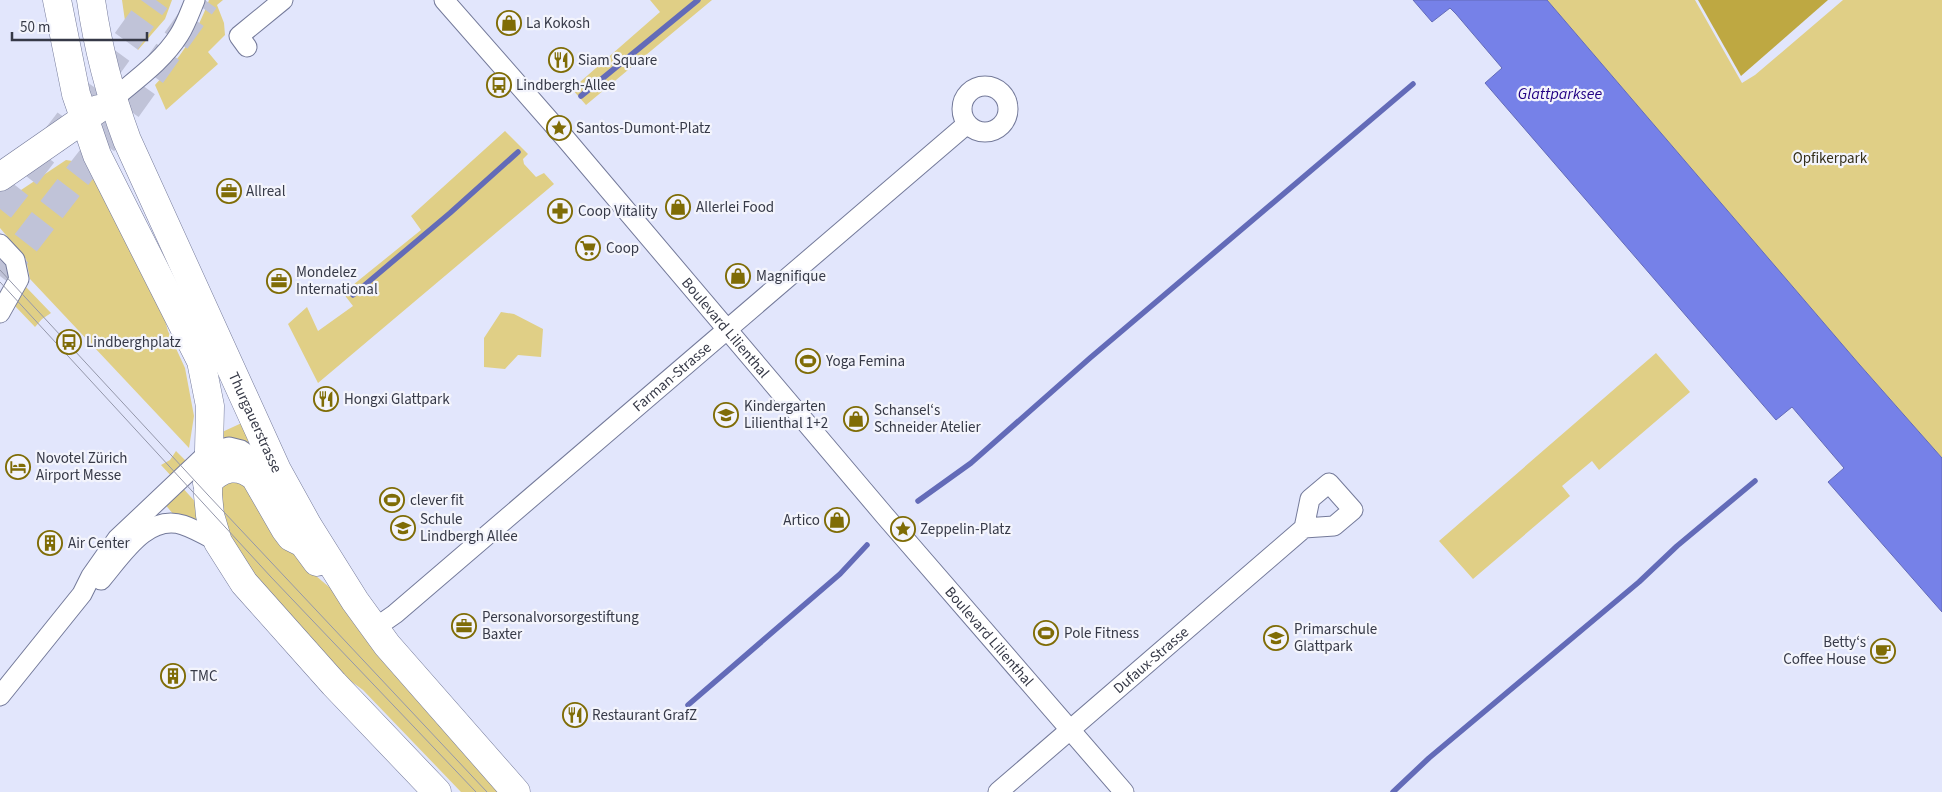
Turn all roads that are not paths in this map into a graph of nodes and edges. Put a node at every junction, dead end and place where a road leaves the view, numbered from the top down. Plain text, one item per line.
1 (57, 0) edge
2 (91, 0) edge
3 (195, 0) edge
4 (283, 0) edge
5 (444, 0) edge
6 (247, 47) dead end
7 (112, 100) junction
8 (83, 119) junction
9 (967, 124) dead end
10 (0, 177) edge
11 (0, 244) edge
12 (0, 314) edge
13 (726, 329) junction
14 (209, 452) junction
15 (208, 483) junction
16 (1304, 528) dead end
17 (218, 542) junction
18 (303, 543) junction
19 (342, 581) junction
20 (82, 594) junction
21 (375, 628) junction
22 (0, 696) edge
23 (1070, 730) junction
24 (515, 791) edge
25 (437, 792) edge
26 (998, 792) edge
27 (1124, 792) edge

1 - 8 main road, Thurgauerstrasse
2 - 7 main road, Thurgauerstrasse
3 - 7 street
4 - 6 street
5 - 13 street, Boulevard Lilienthal
7 - 8 main road
7 - 19 main road, Thurgauerstrasse
8 - 10 main road
8 - 14 main road, Thurgauerstrasse
9 - 13 street, Farman-Strasse
11 - 12 street
13 - 21 street, Farman-Strasse
13 - 23 street, Boulevard Lilienthal
14 - 15 main road, Thurgauerstrasse
14 - 18 street, Thurgauerstrasse
14 - 20 street
15 - 17 main road, Thurgauerstrasse
15 - 18 main road
16 - 23 street, Dufaux-Strasse
17 - 20 street
17 - 25 main road, Thurgauerstrasse
18 - 19 main road
19 - 21 main road, Thurgauerstrasse
20 - 22 street
21 - 24 main road, Thurgauerstrasse
23 - 26 street, Dufaux-Strasse
23 - 27 street, Boulevard Lilienthal

